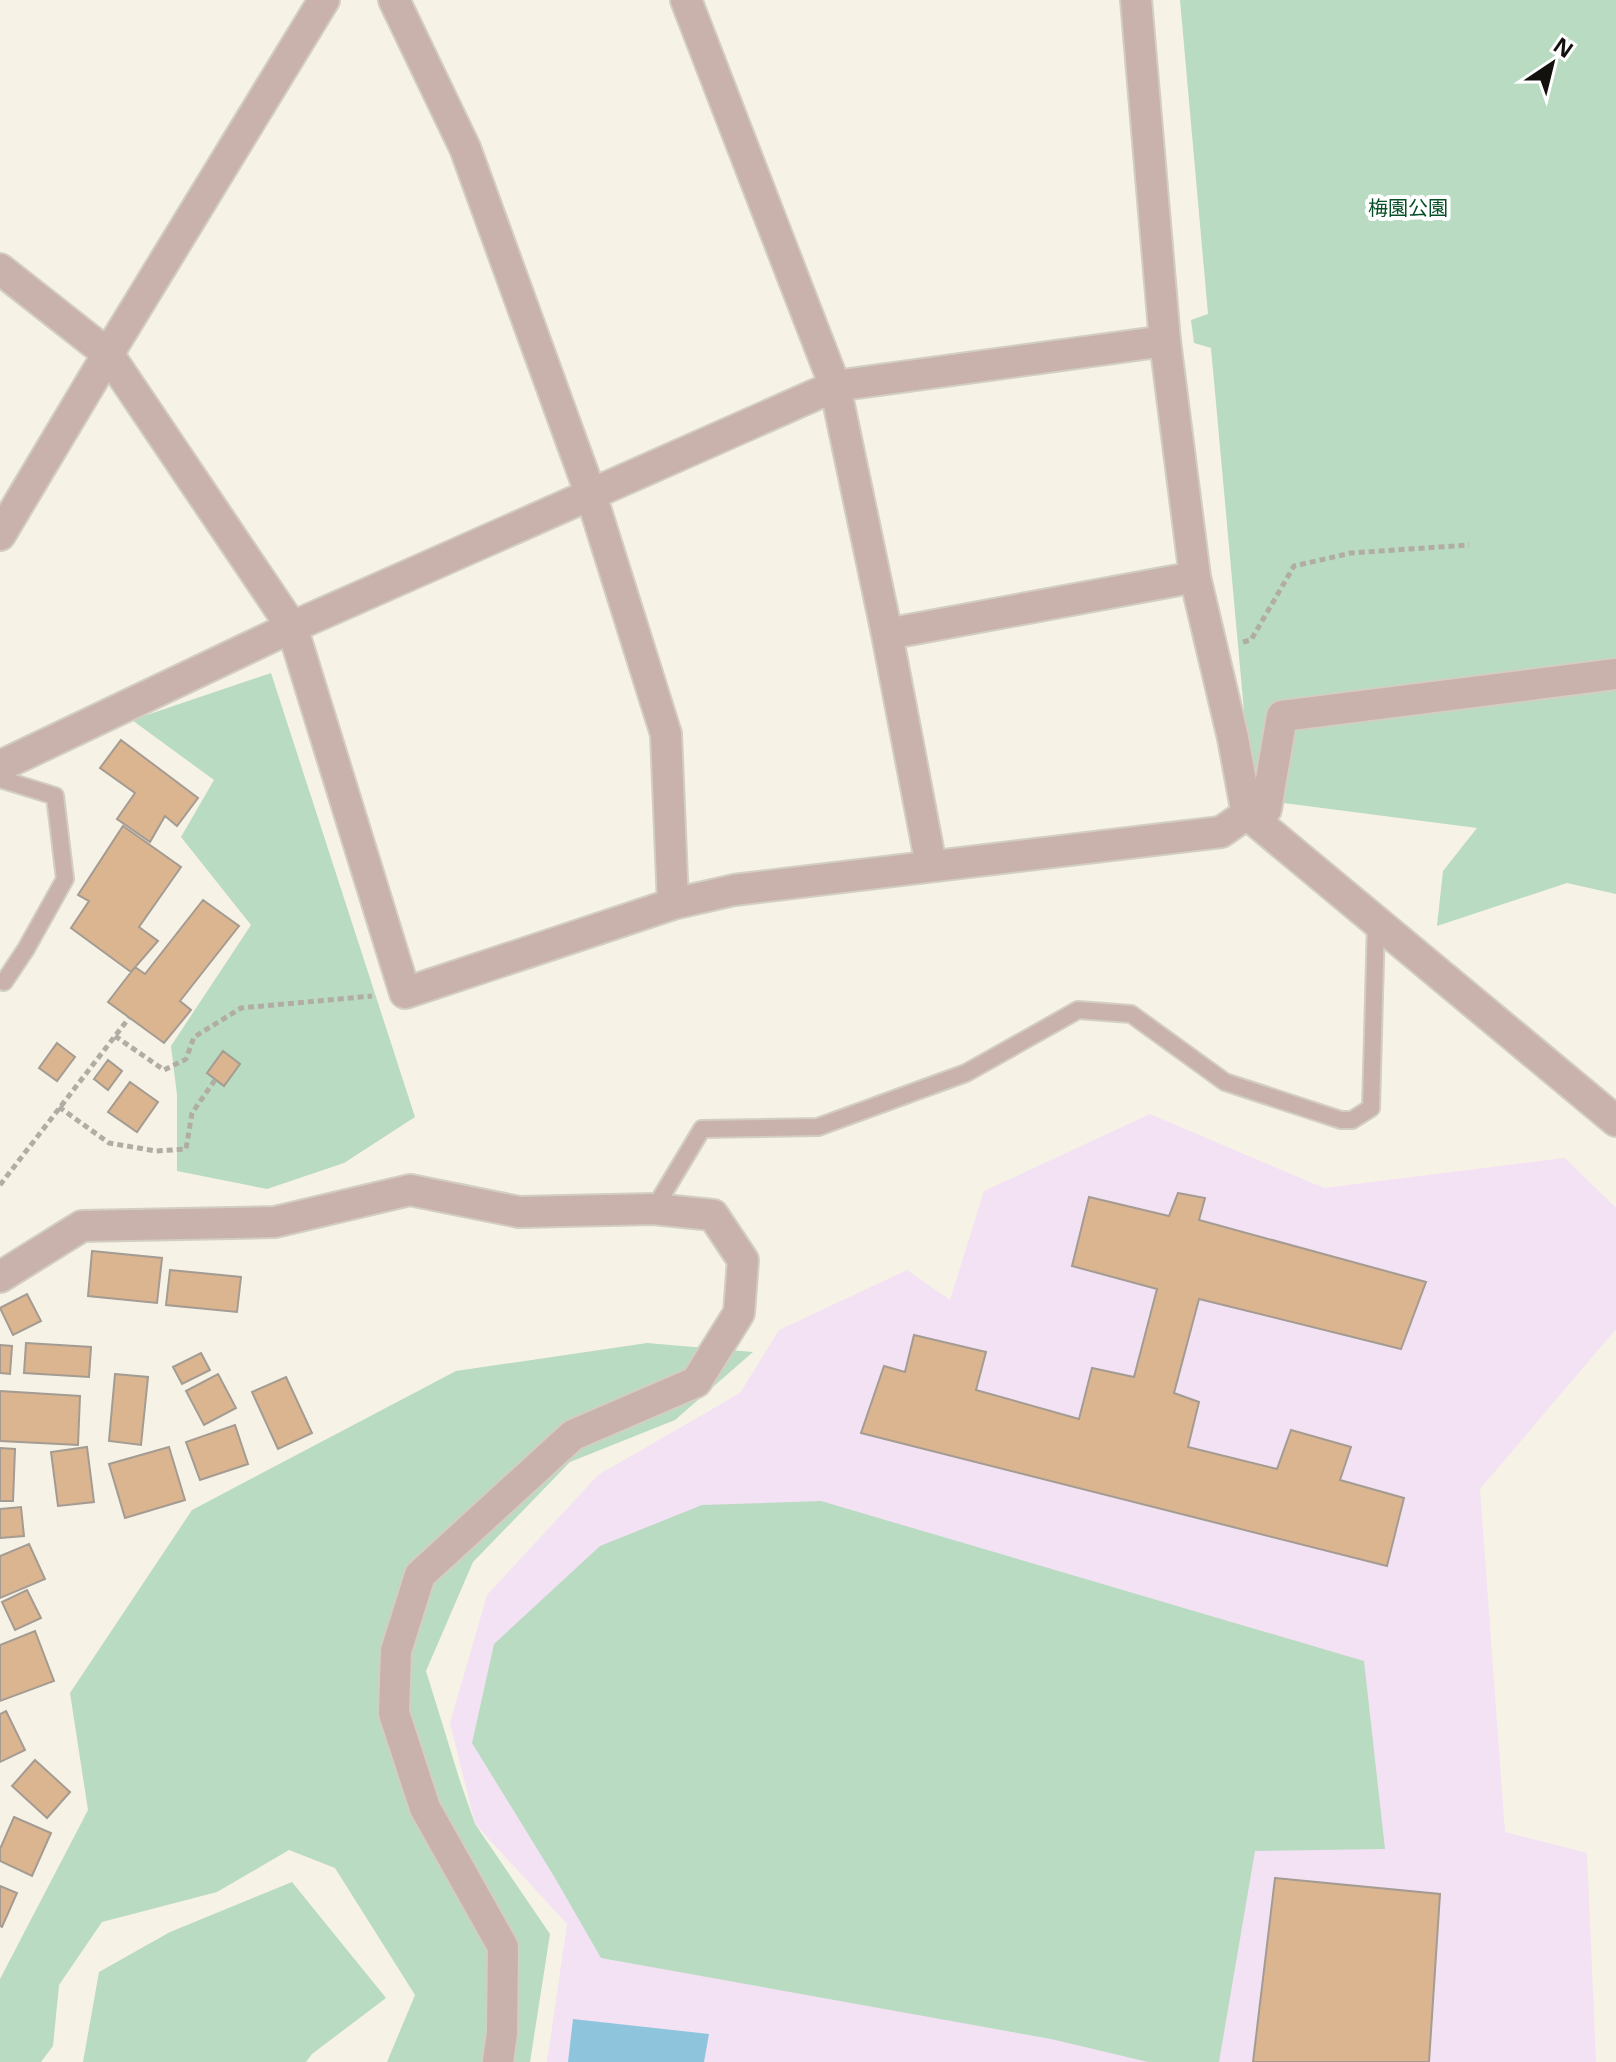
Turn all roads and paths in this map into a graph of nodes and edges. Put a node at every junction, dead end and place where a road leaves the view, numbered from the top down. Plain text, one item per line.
1 (324, 0) edge
2 (394, 0) edge
3 (686, 0) edge
4 (1136, 0) edge
5 (0, 269) edge
6 (1165, 341) junction
7 (108, 354) junction
8 (835, 386) junction
9 (591, 495) junction
10 (0, 535) edge
11 (1469, 545) dead end
12 (1195, 577) junction
13 (292, 627) junction
14 (887, 634) junction
15 (1212, 647) junction
16 (1616, 674) edge
17 (0, 766) edge
18 (0, 779) edge
19 (1247, 814) junction
20 (931, 865) junction
21 (673, 904) junction
22 (1376, 923) junction
23 (4, 982) dead end
24 (405, 993) junction
25 (129, 1018) dead end
26 (115, 1036) junction
27 (215, 1080) dead end
28 (59, 1107) junction
29 (1616, 1121) edge
30 (0, 1185) edge
31 (654, 1209) junction
32 (0, 1277) edge
33 (498, 2062) edge

1 - 7 street
2 - 9 street
3 - 8 street
4 - 6 street
5 - 7 street
6 - 8 street
6 - 12 street
7 - 10 street
7 - 13 street
8 - 9 street
8 - 14 street
9 - 13 street
9 - 21 street
11 - 15 path
12 - 14 street
12 - 15 street
13 - 17 street
13 - 24 street
14 - 20 street
15 - 19 street
16 - 19 street
18 - 23 lane
19 - 20 street
19 - 22 street
20 - 21 street
21 - 24 street
22 - 29 street
22 - 31 lane
24 - 26 path
25 - 26 path
26 - 28 path
27 - 28 path
28 - 30 path
31 - 32 street
31 - 33 street

